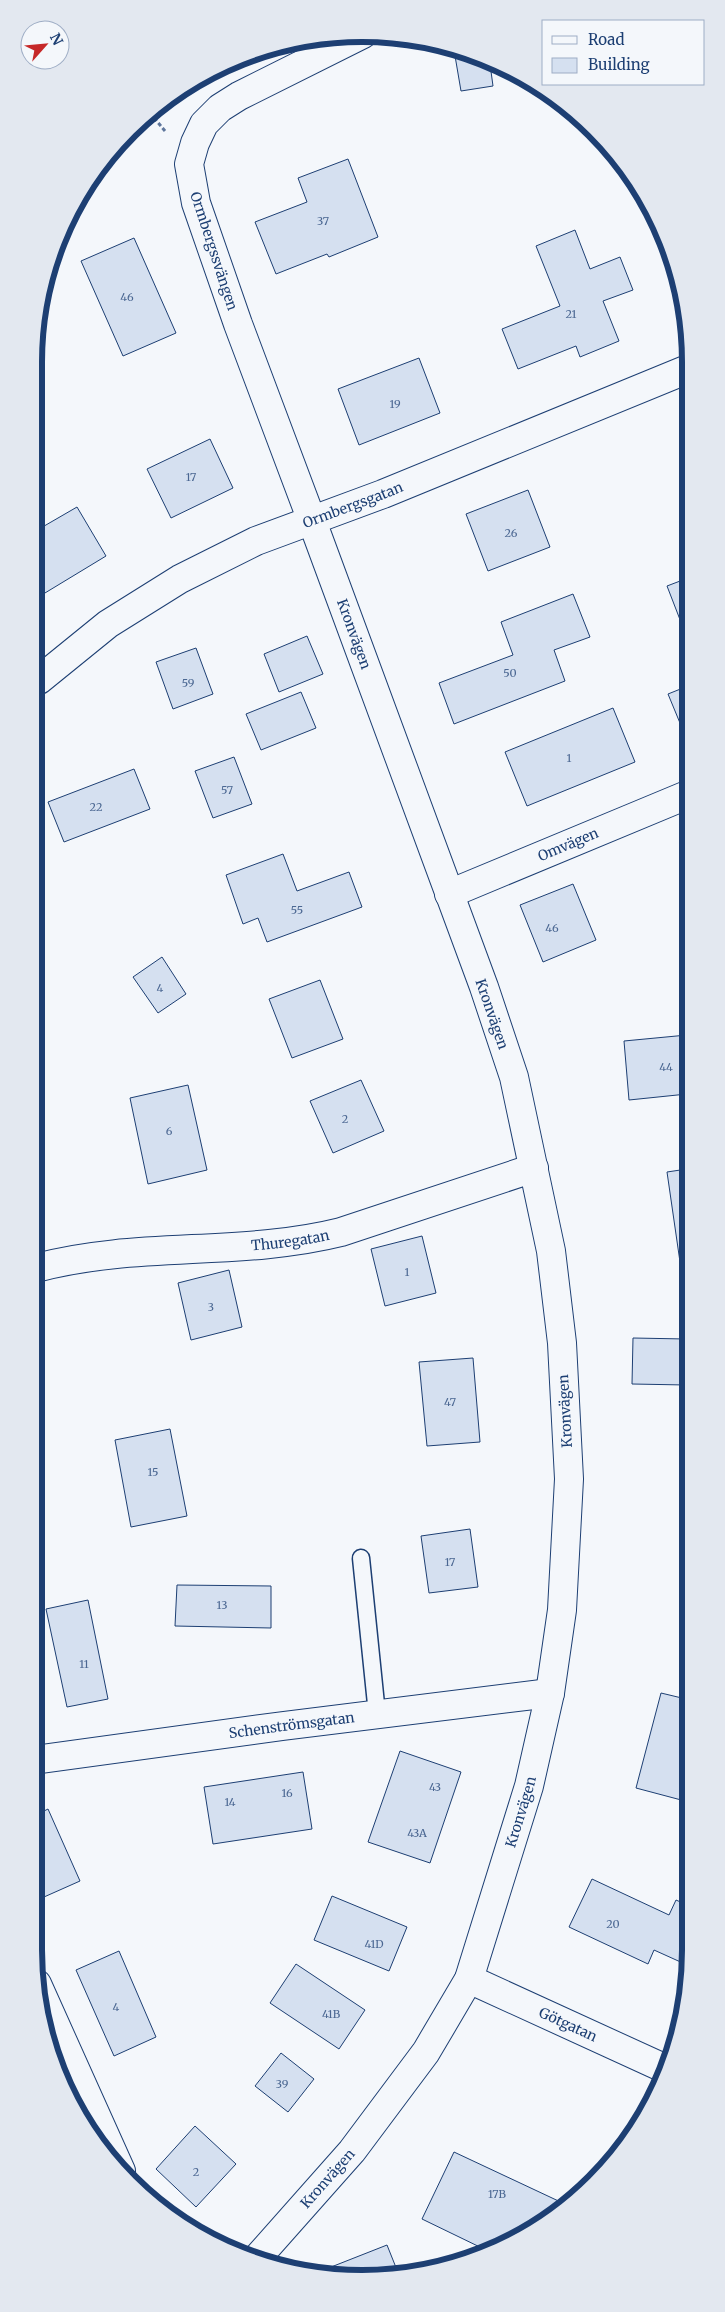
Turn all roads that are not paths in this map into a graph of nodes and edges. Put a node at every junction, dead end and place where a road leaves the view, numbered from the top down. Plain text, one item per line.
1 (345, 43) edge
2 (682, 371) edge
3 (312, 521) junction
4 (42, 678) edge
5 (682, 797) edge
6 (449, 894) junction
7 (534, 1168) junction
8 (42, 1267) edge
9 (361, 1558) dead end
10 (550, 1693) junction
11 (377, 1714) junction
12 (42, 1759) edge
13 (469, 1979) junction
14 (49, 2010) edge
15 (660, 2066) edge
16 (109, 2144) edge
17 (261, 2253) edge

1 - 3 street, Ormbergssvängen
2 - 3 street, Ormbergsgatan
3 - 4 street, Ormbergsgatan
3 - 6 street, Kronvägen
5 - 6 street, Omvägen
6 - 7 street, Kronvägen
7 - 8 street, Thuregatan
7 - 10 street, Kronvägen
9 - 11 lane
10 - 11 street, Schenströmsgatan
10 - 13 street, Kronvägen
11 - 12 street, Schenströmsgatan
13 - 15 street, Götgatan
13 - 17 street, Kronvägen
14 - 16 street

